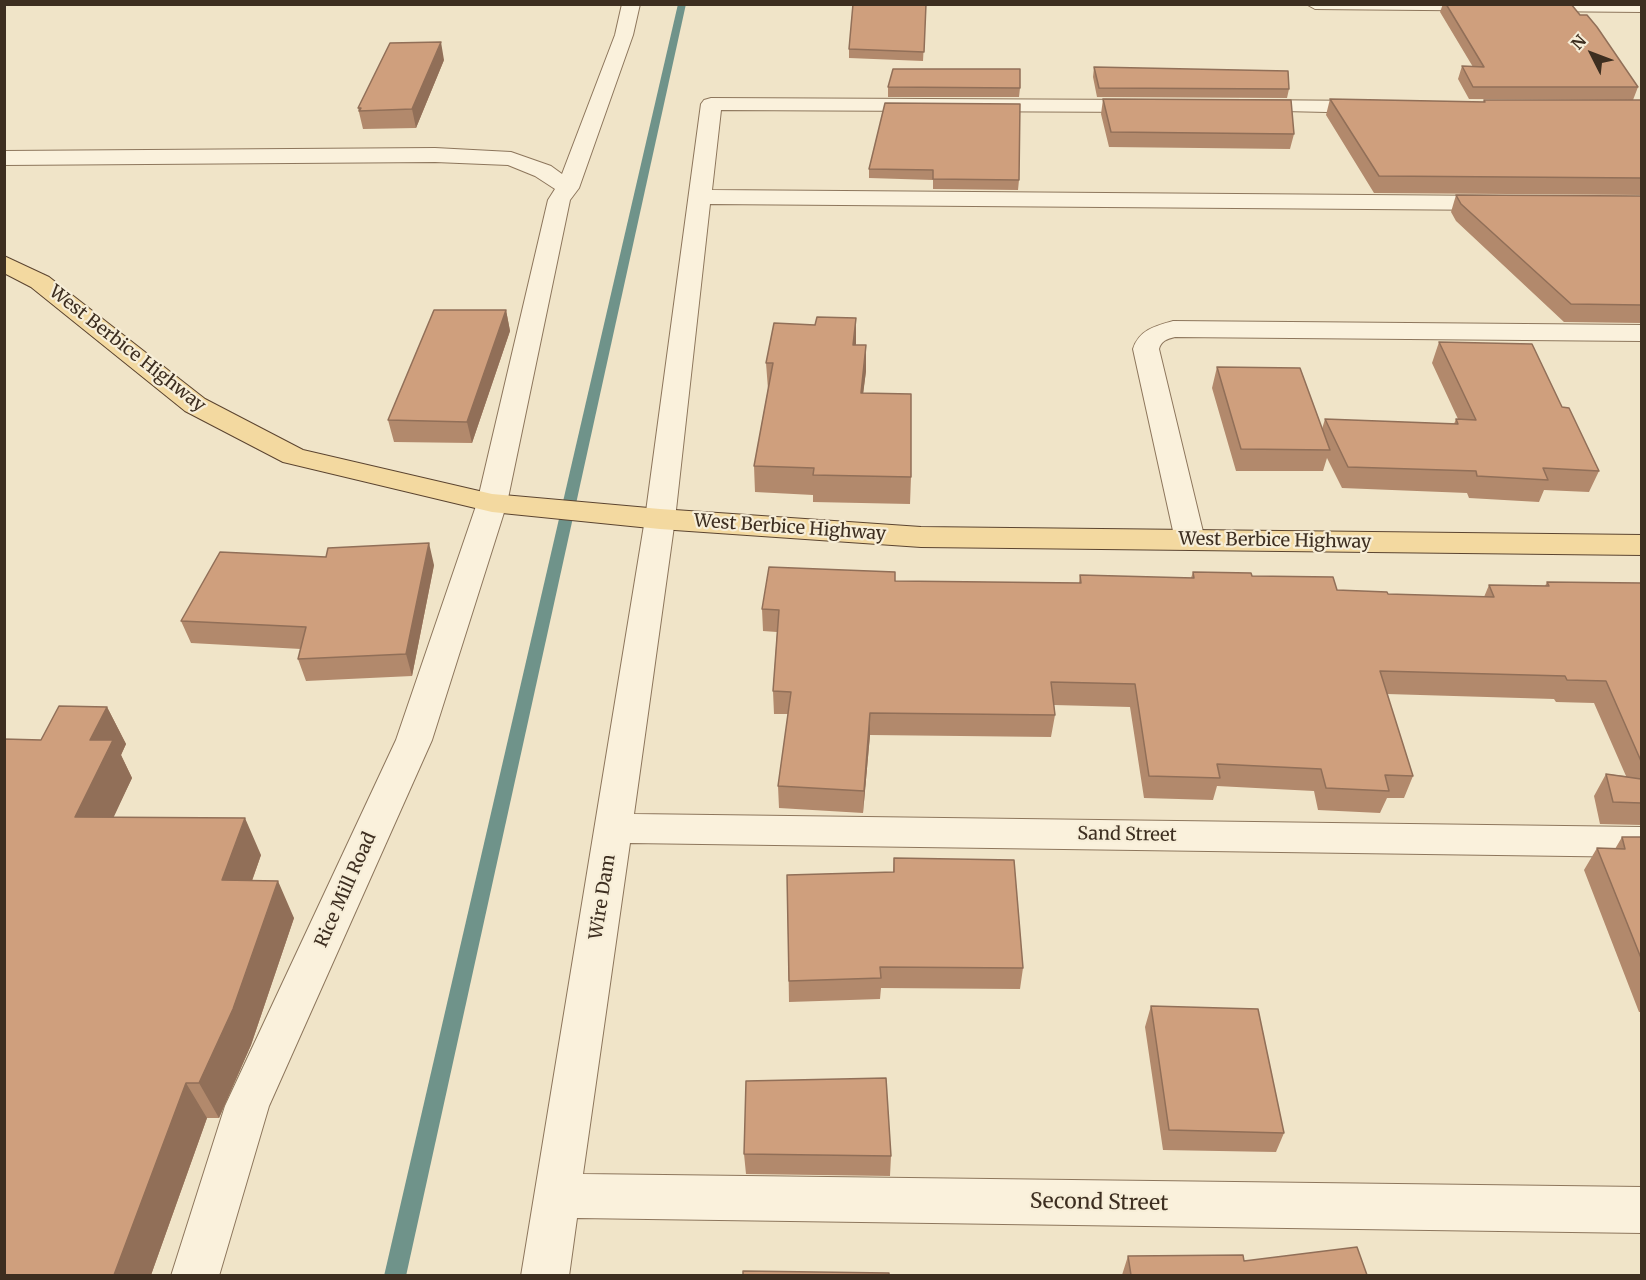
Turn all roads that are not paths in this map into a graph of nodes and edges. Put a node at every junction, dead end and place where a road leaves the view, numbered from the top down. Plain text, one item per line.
1 (631, 4) edge
2 (1315, 4) edge
3 (1641, 7) edge
4 (1164, 106) edge
5 (1224, 106) edge
6 (1391, 107) edge
7 (4, 158) edge
8 (568, 188) junction
9 (700, 197) junction
10 (1522, 203) edge
11 (4, 263) edge
12 (1641, 333) edge
13 (492, 503) junction
14 (660, 519) junction
15 (1190, 540) junction
16 (1641, 545) edge
17 (614, 828) junction
18 (1641, 842) edge
19 (557, 1196) junction
20 (1641, 1210) edge
21 (195, 1275) edge
22 (545, 1275) edge

1 - 8 street, Rice Mill Road
2 - 3 street
4 - 9 street, Wire Dam
5 - 6 street
7 - 8 street
8 - 13 street, Rice Mill Road
9 - 10 street
9 - 14 street, Wire Dam
11 - 13 main road, West Berbice Highway
12 - 15 street
13 - 14 main road, West Berbice Highway
13 - 21 street, Rice Mill Road
14 - 15 main road, West Berbice Highway
14 - 17 street, Wire Dam
15 - 16 main road, West Berbice Highway
17 - 18 street, Sand Street
17 - 19 street, Wire Dam
19 - 20 street, Second Street
19 - 22 street, Wire Dam

